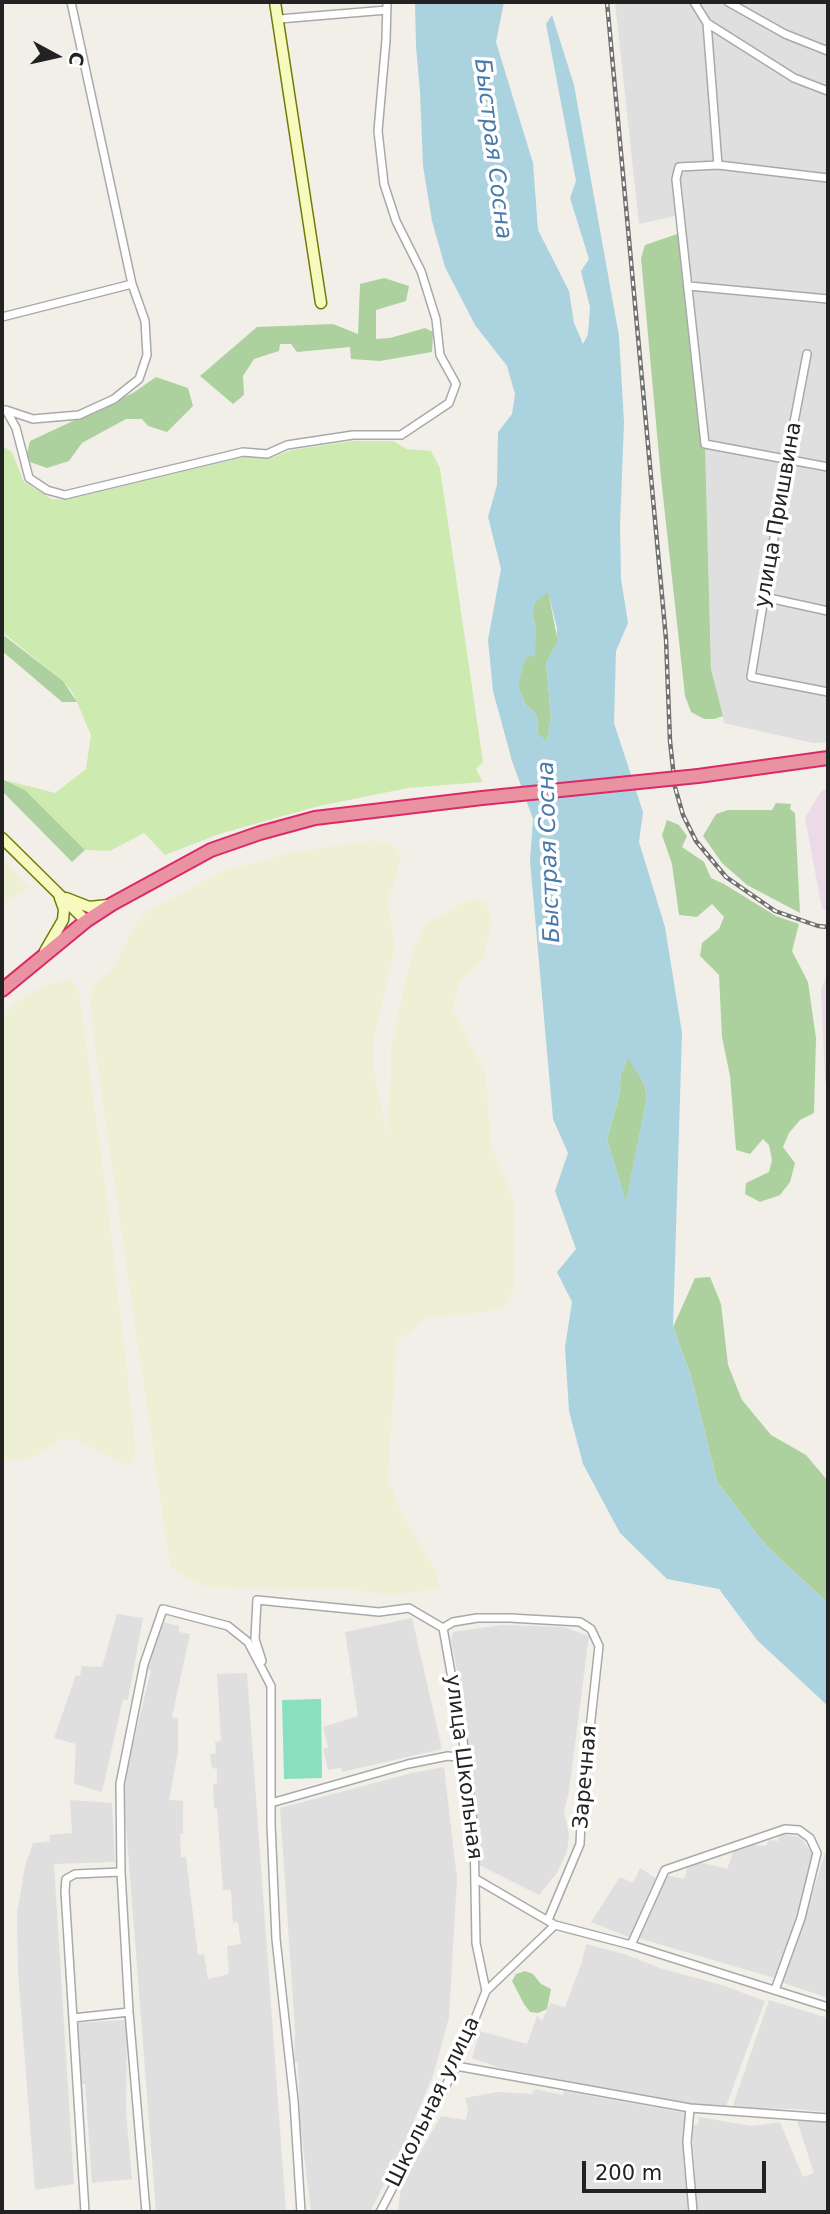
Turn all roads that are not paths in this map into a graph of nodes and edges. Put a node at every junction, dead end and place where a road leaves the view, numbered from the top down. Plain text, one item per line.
1 (71, 2) edge
2 (275, 2) edge
3 (694, 2) edge
4 (728, 2) edge
5 (387, 6) edge
6 (279, 19) junction
7 (707, 23) junction
8 (828, 51) edge
9 (828, 91) edge
10 (718, 165) junction
11 (828, 178) edge
12 (132, 284) junction
13 (689, 286) junction
14 (828, 299) edge
15 (321, 303) dead end
16 (2, 317) edge
17 (807, 354) dead end
18 (4, 409) edge
19 (787, 459) junction
20 (828, 467) edge
21 (764, 597) junction
22 (828, 611) edge
23 (828, 692) edge
24 (828, 758) edge
25 (2, 838) edge
26 (59, 894) junction
27 (112, 904) junction
28 (86, 921) junction
29 (41, 958) junction
30 (2, 990) edge
31 (443, 1628) junction
32 (266, 1677) junction
33 (464, 1758) junction
34 (271, 1803) junction
35 (121, 1872) junction
36 (476, 1879) junction
37 (552, 1923) junction
38 (631, 1945) junction
39 (775, 1990) junction
40 (486, 1991) junction
41 (828, 2007) edge
42 (129, 2012) junction
43 (73, 2018) junction
44 (456, 2066) junction
45 (690, 2108) junction
46 (828, 2118) edge
47 (85, 2212) edge
48 (146, 2212) edge
49 (302, 2212) edge
50 (381, 2212) edge
51 (693, 2212) edge

1 - 12 street
2 - 6 street
3 - 7 street
4 - 8 street
5 - 6 street
5 - 18 street
6 - 15 street
7 - 9 street
7 - 10 street
10 - 11 street
10 - 13 street
12 - 16 street
12 - 18 street
13 - 14 street
13 - 19 street
17 - 19 street, улица Пришвина
19 - 20 street
19 - 21 street, улица Пришвина
21 - 22 street
21 - 23 street, улица Пришвина
24 - 27 highway, bridge
25 - 26 street
26 - 27 street
26 - 28 street
26 - 29 street
27 - 28 highway
28 - 29 highway
29 - 30 highway
31 - 32 street
31 - 33 street, улица Школьная
31 - 37 street, Заречная
32 - 34 street
32 - 35 street
33 - 34 street
33 - 36 street, улица Школьная
34 - 49 street
35 - 42 street
35 - 43 street
36 - 37 street
36 - 40 street, улица Школьная
37 - 38 street
37 - 40 street
38 - 39 street
38 - 39 street
39 - 41 street
40 - 44 street, Школьная улица
42 - 43 street
42 - 48 street
43 - 47 street
44 - 45 street
44 - 50 street, Школьная улица
45 - 46 street
45 - 51 street

